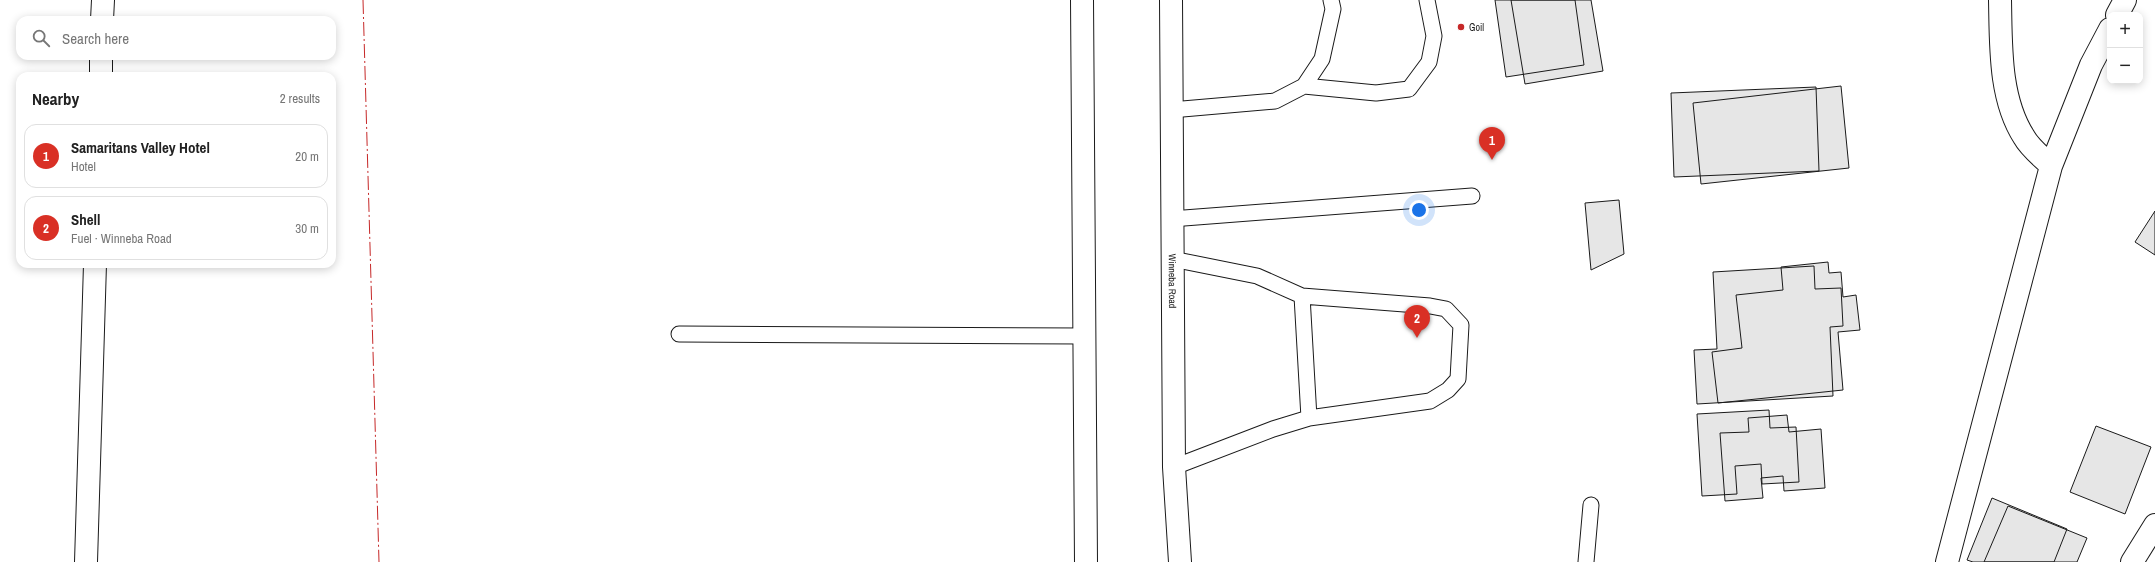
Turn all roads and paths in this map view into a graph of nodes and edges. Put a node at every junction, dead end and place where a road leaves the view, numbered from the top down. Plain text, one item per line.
1 (103, 0) edge
2 (1082, 0) edge
3 (1171, 0) edge
4 (1331, 0) edge
5 (1427, 0) edge
6 (2000, 0) edge
7 (2125, 0) edge
8 (2119, 12) edge
9 (102, 16) edge
10 (2107, 35) edge
11 (101, 60) edge
12 (101, 72) edge
13 (1304, 86) junction
14 (1171, 110) junction
15 (2051, 166) junction
16 (1472, 196) dead end
17 (1172, 219) junction
18 (1172, 258) junction
19 (95, 268) edge
20 (1302, 296) junction
21 (679, 334) dead end
22 (1084, 336) junction
23 (1309, 418) junction
24 (1174, 467) junction
25 (1591, 505) dead end
26 (2155, 525) edge
27 (86, 562) edge
28 (1086, 562) edge
29 (1180, 562) edge
30 (1586, 562) edge
31 (1947, 562) edge
32 (2132, 562) edge

1 - 9 main road
2 - 22 main road
3 - 14 main road, Winneba Road
4 - 13 lane
5 - 13 lane
6 - 15 main road
7 - 8 main road
10 - 15 main road
11 - 12 main road
13 - 14 lane
14 - 17 main road, Winneba Road
15 - 31 main road
16 - 17 lane
17 - 18 main road, Winneba Road
18 - 20 lane
18 - 24 main road, Winneba Road
19 - 27 main road
20 - 23 lane
20 - 23 lane
21 - 22 lane
22 - 28 main road
23 - 24 lane
24 - 29 main road, Winneba Road
25 - 30 lane
26 - 32 main road

